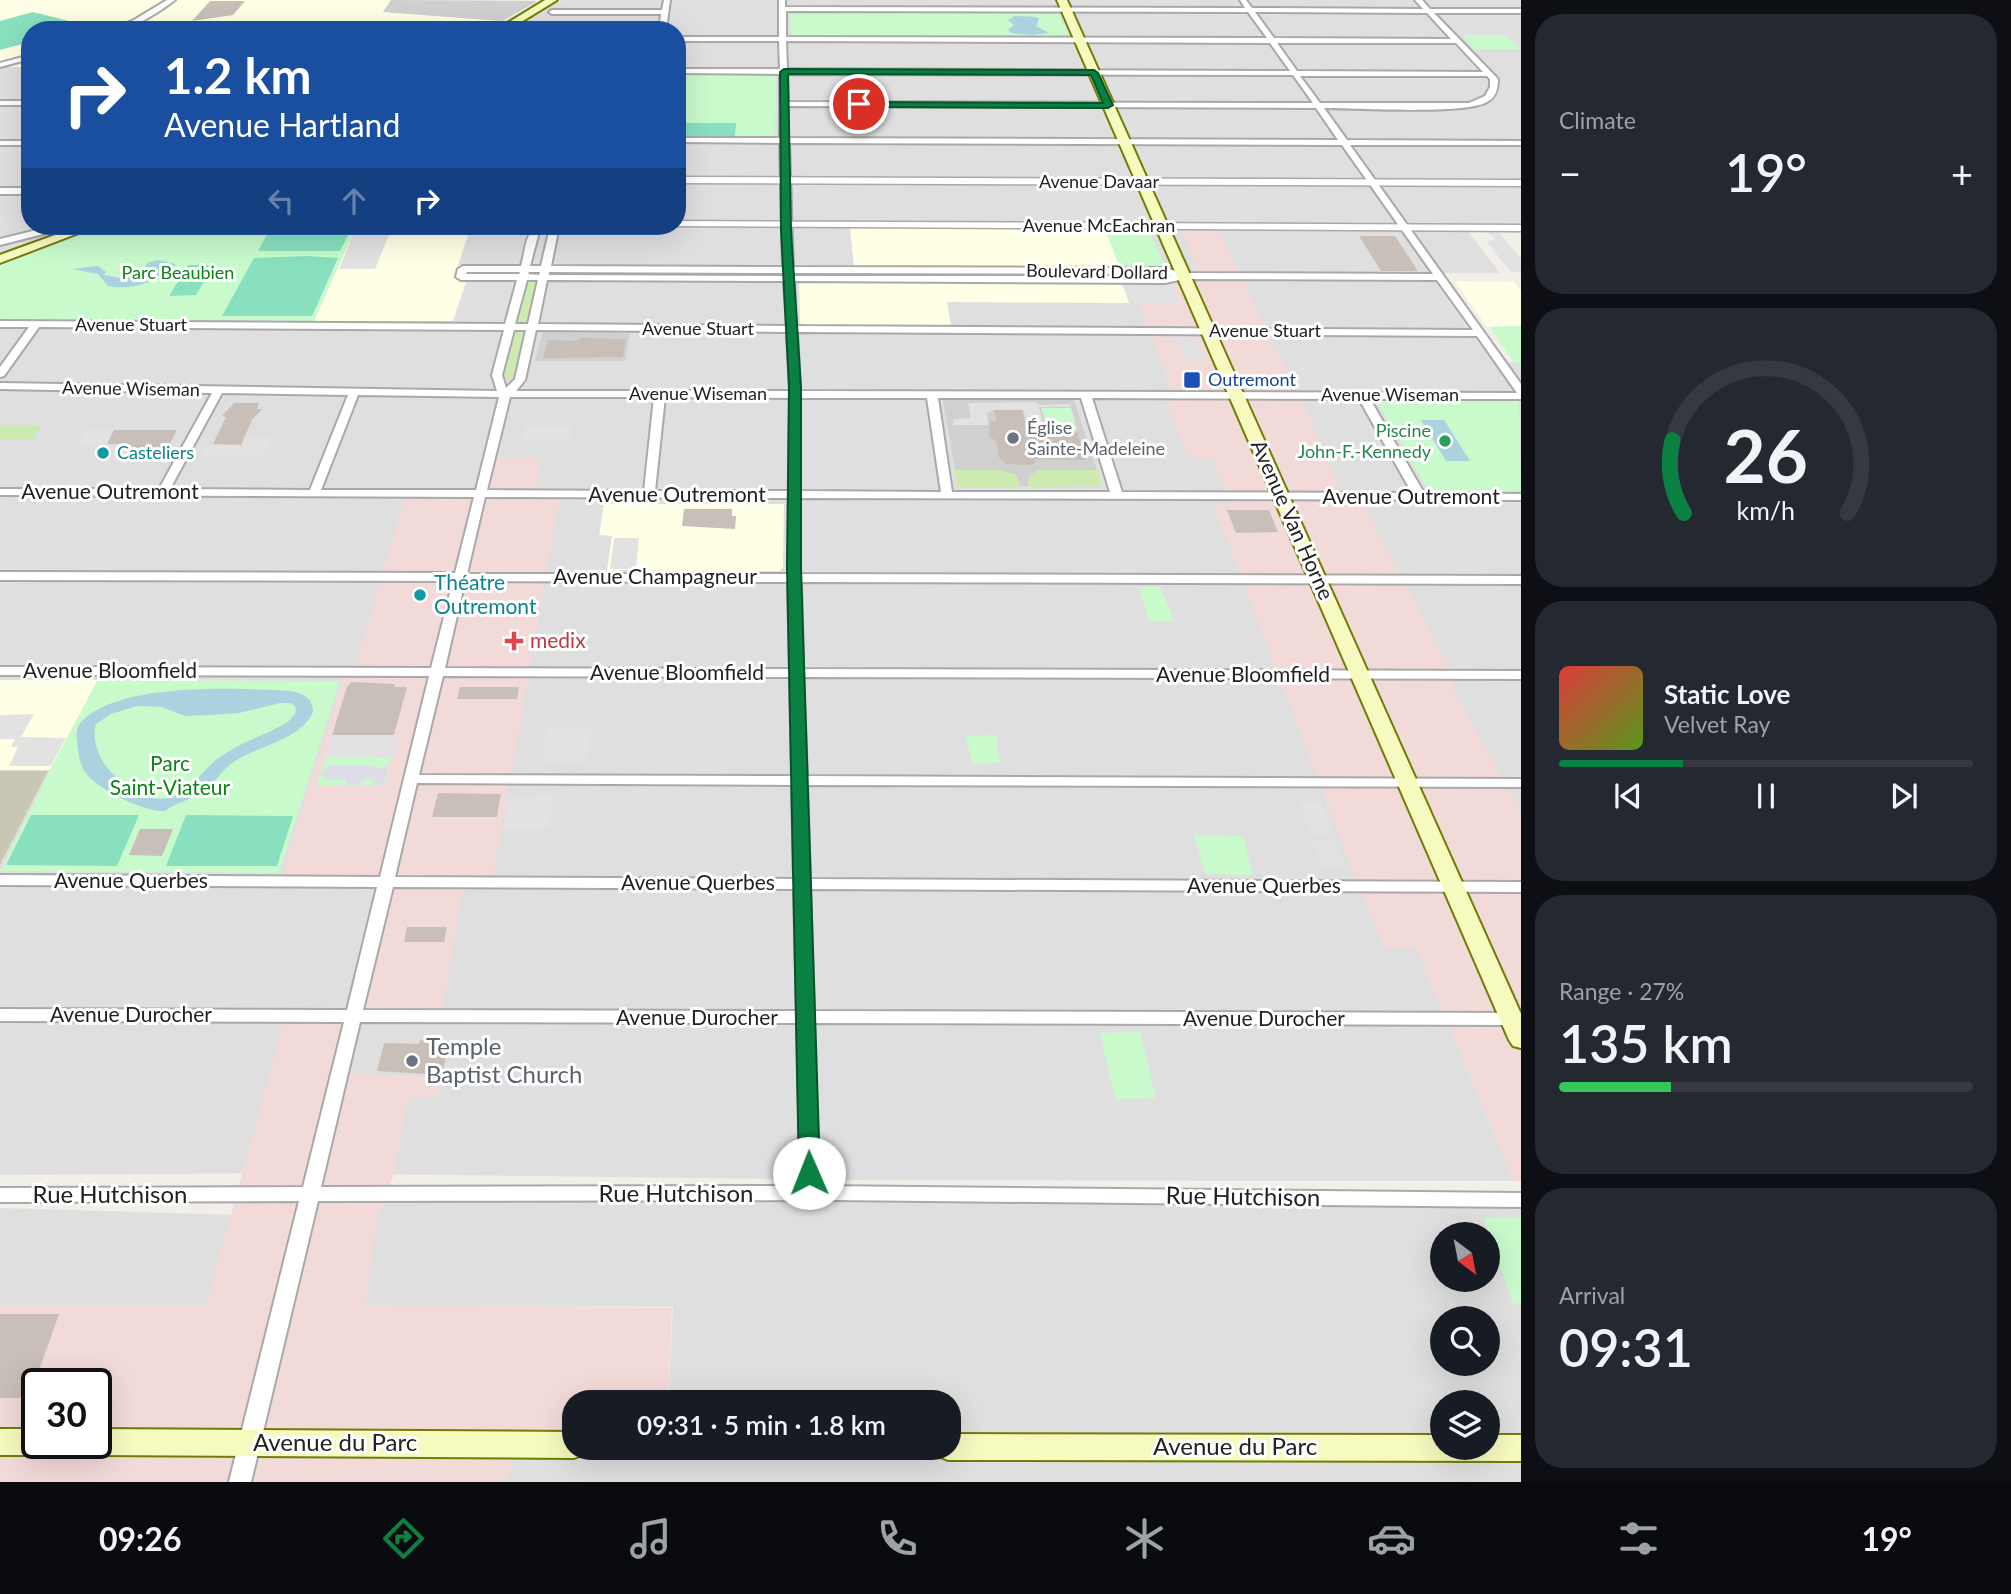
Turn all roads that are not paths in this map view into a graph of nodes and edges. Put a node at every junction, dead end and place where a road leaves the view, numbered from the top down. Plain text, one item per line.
1 (172, 0) edge
2 (552, 0) edge
3 (667, 0) edge
4 (782, 0) edge
5 (1062, 0) edge
6 (1243, 0) edge
7 (1418, 0) edge
8 (783, 9) junction
9 (1067, 10) junction
10 (1252, 11) junction
11 (1429, 11) junction
12 (1521, 11) edge
13 (552, 12) dead end
14 (665, 12) junction
15 (136, 21) edge
16 (516, 21) edge
17 (664, 21) edge
18 (686, 38) edge
19 (783, 39) junction
20 (1080, 40) junction
21 (1273, 41) junction
22 (1457, 41) junction
23 (21, 60) edge
24 (0, 66) edge
25 (21, 67) edge
26 (686, 71) edge
27 (784, 72) junction
28 (1094, 73) junction
29 (1296, 73) junction
30 (1490, 74) junction
31 (0, 103) edge
32 (21, 103) edge
33 (786, 104) junction
34 (1108, 105) junction
35 (1319, 105) junction
36 (686, 140) edge
37 (784, 141) junction
38 (1125, 142) junction
39 (1345, 142) junction
40 (0, 143) edge
41 (21, 143) edge
42 (1521, 143) edge
43 (686, 180) edge
44 (785, 181) junction
45 (1142, 182) junction
46 (1374, 183) junction
47 (1521, 183) edge
48 (0, 191) edge
49 (21, 191) edge
50 (686, 224) edge
51 (786, 225) junction
52 (1161, 226) junction
53 (1404, 227) junction
54 (1521, 228) edge
55 (28, 235) edge
56 (66, 235) edge
57 (534, 235) edge
58 (553, 235) edge
59 (0, 242) edge
60 (0, 259) edge
61 (462, 273) dead end
62 (524, 273) junction
63 (545, 273) junction
64 (789, 274) junction
65 (1184, 276) junction
66 (1440, 276) junction
67 (0, 324) edge
68 (36, 324) junction
69 (511, 327) junction
70 (532, 328) junction
71 (792, 329) junction
72 (1208, 331) junction
73 (1480, 333) junction
74 (0, 374) edge
75 (0, 386) edge
76 (218, 391) junction
77 (1521, 391) edge
78 (354, 393) junction
79 (505, 394) junction
80 (660, 394) junction
81 (795, 395) junction
82 (1236, 395) junction
83 (1363, 395) junction
84 (932, 396) junction
85 (1521, 396) edge
86 (1086, 397) junction
87 (0, 492) edge
88 (163, 492) junction
89 (314, 493) junction
90 (481, 494) junction
91 (947, 494) junction
92 (649, 495) junction
93 (795, 495) junction
94 (1116, 495) junction
95 (1281, 496) junction
96 (1420, 497) junction
97 (1521, 497) edge
98 (0, 576) edge
99 (461, 577) junction
100 (796, 578) junction
101 (1319, 579) junction
102 (1521, 580) edge
103 (0, 671) edge
104 (436, 672) junction
105 (797, 673) junction
106 (1360, 675) junction
107 (1521, 675) edge
108 (411, 779) junction
109 (800, 781) junction
110 (1407, 783) junction
111 (1521, 783) edge
112 (0, 880) edge
113 (386, 882) junction
114 (802, 883) junction
115 (1454, 887) junction
116 (1521, 887) edge
117 (0, 1015) edge
118 (352, 1017) junction
119 (805, 1019) junction
120 (1516, 1019) edge
121 (1521, 1040) edge
122 (810, 1194) junction
123 (0, 1195) edge
124 (309, 1195) junction
125 (1521, 1200) edge
126 (0, 1442) edge
127 (21, 1442) edge
128 (112, 1443) edge
129 (248, 1443) junction
130 (562, 1445) edge
131 (961, 1447) edge
132 (1521, 1448) edge
133 (240, 1482) edge

1 - 15 street
2 - 16 main road
3 - 14 street
4 - 8 street
5 - 9 main road, Avenue Van Horne
6 - 10 street
7 - 11 street
8 - 9 street
8 - 19 street
9 - 10 street
9 - 20 main road, Avenue Van Horne
10 - 11 street
10 - 21 street
11 - 12 street
11 - 22 street
13 - 14 street
14 - 17 street
18 - 19 street
19 - 20 street
19 - 27 street
20 - 21 street
20 - 28 main road, Avenue Van Horne
21 - 22 street
21 - 29 street
22 - 30 street
23 - 24 street
24 - 25 street
26 - 27 street
27 - 28 street
27 - 33 street
28 - 29 street
28 - 34 main road, Avenue Van Horne
29 - 30 street
29 - 35 street
30 - 35 street
31 - 32 street
33 - 34 street
33 - 37 street
34 - 35 street
34 - 38 main road, Avenue Van Horne
35 - 39 street
36 - 37 street
37 - 38 street
37 - 44 street
38 - 39 street
38 - 45 main road, Avenue Van Horne
39 - 42 street
39 - 46 street
40 - 41 street
43 - 44 street, Avenue Davaar
44 - 45 street, Avenue Davaar
44 - 51 street
45 - 46 street, Avenue Davaar
45 - 52 main road, Avenue Van Horne
46 - 47 street, Avenue Davaar
46 - 53 street
48 - 49 street
50 - 51 street, Avenue McEachran
51 - 52 street, Avenue McEachran
51 - 64 street
52 - 53 street, Avenue McEachran
52 - 65 main road, Avenue Van Horne
53 - 54 street, Avenue McEachran
53 - 66 street
55 - 59 street
56 - 60 main road
57 - 62 street
58 - 63 street
61 - 62 street, Boulevard Dollard
62 - 63 street, Boulevard Dollard
62 - 69 street
63 - 64 street, Boulevard Dollard
63 - 70 street
64 - 65 street, Boulevard Dollard
64 - 71 street
65 - 66 street, Boulevard Dollard
65 - 72 main road, Avenue Van Horne
66 - 73 street
67 - 68 street, Avenue Stuart
68 - 69 street, Avenue Stuart
68 - 74 street
69 - 70 street, Avenue Stuart
69 - 79 street
70 - 71 street, Avenue Stuart
70 - 79 street
71 - 72 street, Avenue Stuart
71 - 81 street
72 - 73 street, Avenue Stuart
72 - 82 main road, Avenue Van Horne
73 - 77 street
75 - 76 street, Avenue Wiseman
76 - 78 street, Avenue Wiseman
76 - 88 street
78 - 79 street, Avenue Wiseman
78 - 89 street
79 - 80 street, Avenue Wiseman
79 - 90 street
80 - 81 street, Avenue Wiseman
80 - 92 street
81 - 84 street, Avenue Wiseman
81 - 93 street
82 - 83 street, Avenue Wiseman
82 - 86 street, Avenue Wiseman
82 - 95 main road, Avenue Van Horne
83 - 85 street, Avenue Wiseman
83 - 96 street
84 - 86 street, Avenue Wiseman
84 - 91 street
86 - 94 street
87 - 88 street, Avenue Outremont
88 - 89 street, Avenue Outremont
89 - 90 street, Avenue Outremont
90 - 92 street, Avenue Outremont
90 - 99 street
91 - 93 street, Avenue Outremont
91 - 94 street, Avenue Outremont
92 - 93 street, Avenue Outremont
93 - 100 street
94 - 95 street, Avenue Outremont
95 - 96 street, Avenue Outremont
95 - 101 main road, Avenue Van Horne
96 - 97 street, Avenue Outremont
98 - 99 street, Avenue Champagneur
99 - 100 street, Avenue Champagneur
99 - 104 street
100 - 101 street, Avenue Champagneur
100 - 105 street
101 - 102 street, Avenue Champagneur
101 - 106 main road, Avenue Van Horne
103 - 104 street, Avenue Bloomfield
104 - 105 street, Avenue Bloomfield
104 - 108 street
105 - 106 street, Avenue Bloomfield
105 - 109 street
106 - 107 street, Avenue Bloomfield
106 - 110 main road, Avenue Van Horne
108 - 109 street
108 - 113 street
109 - 110 street
109 - 114 street
110 - 111 street
110 - 115 main road, Avenue Van Horne
112 - 113 street, Avenue Querbes
113 - 114 street, Avenue Querbes
113 - 118 street
114 - 115 street, Avenue Querbes
114 - 119 street
115 - 116 street, Avenue Querbes
115 - 120 main road, Avenue Van Horne
117 - 118 street, Avenue Durocher
118 - 119 street, Avenue Durocher
118 - 124 street
119 - 120 street, Avenue Durocher
119 - 122 street
120 - 121 main road, Avenue Van Horne
122 - 124 street, Rue Hutchison
122 - 125 street, Rue Hutchison
123 - 124 street, Rue Hutchison
124 - 129 street
126 - 127 main road
128 - 129 main road, Avenue du Parc
129 - 130 main road, Avenue du Parc
129 - 133 street
131 - 132 main road, Avenue du Parc

